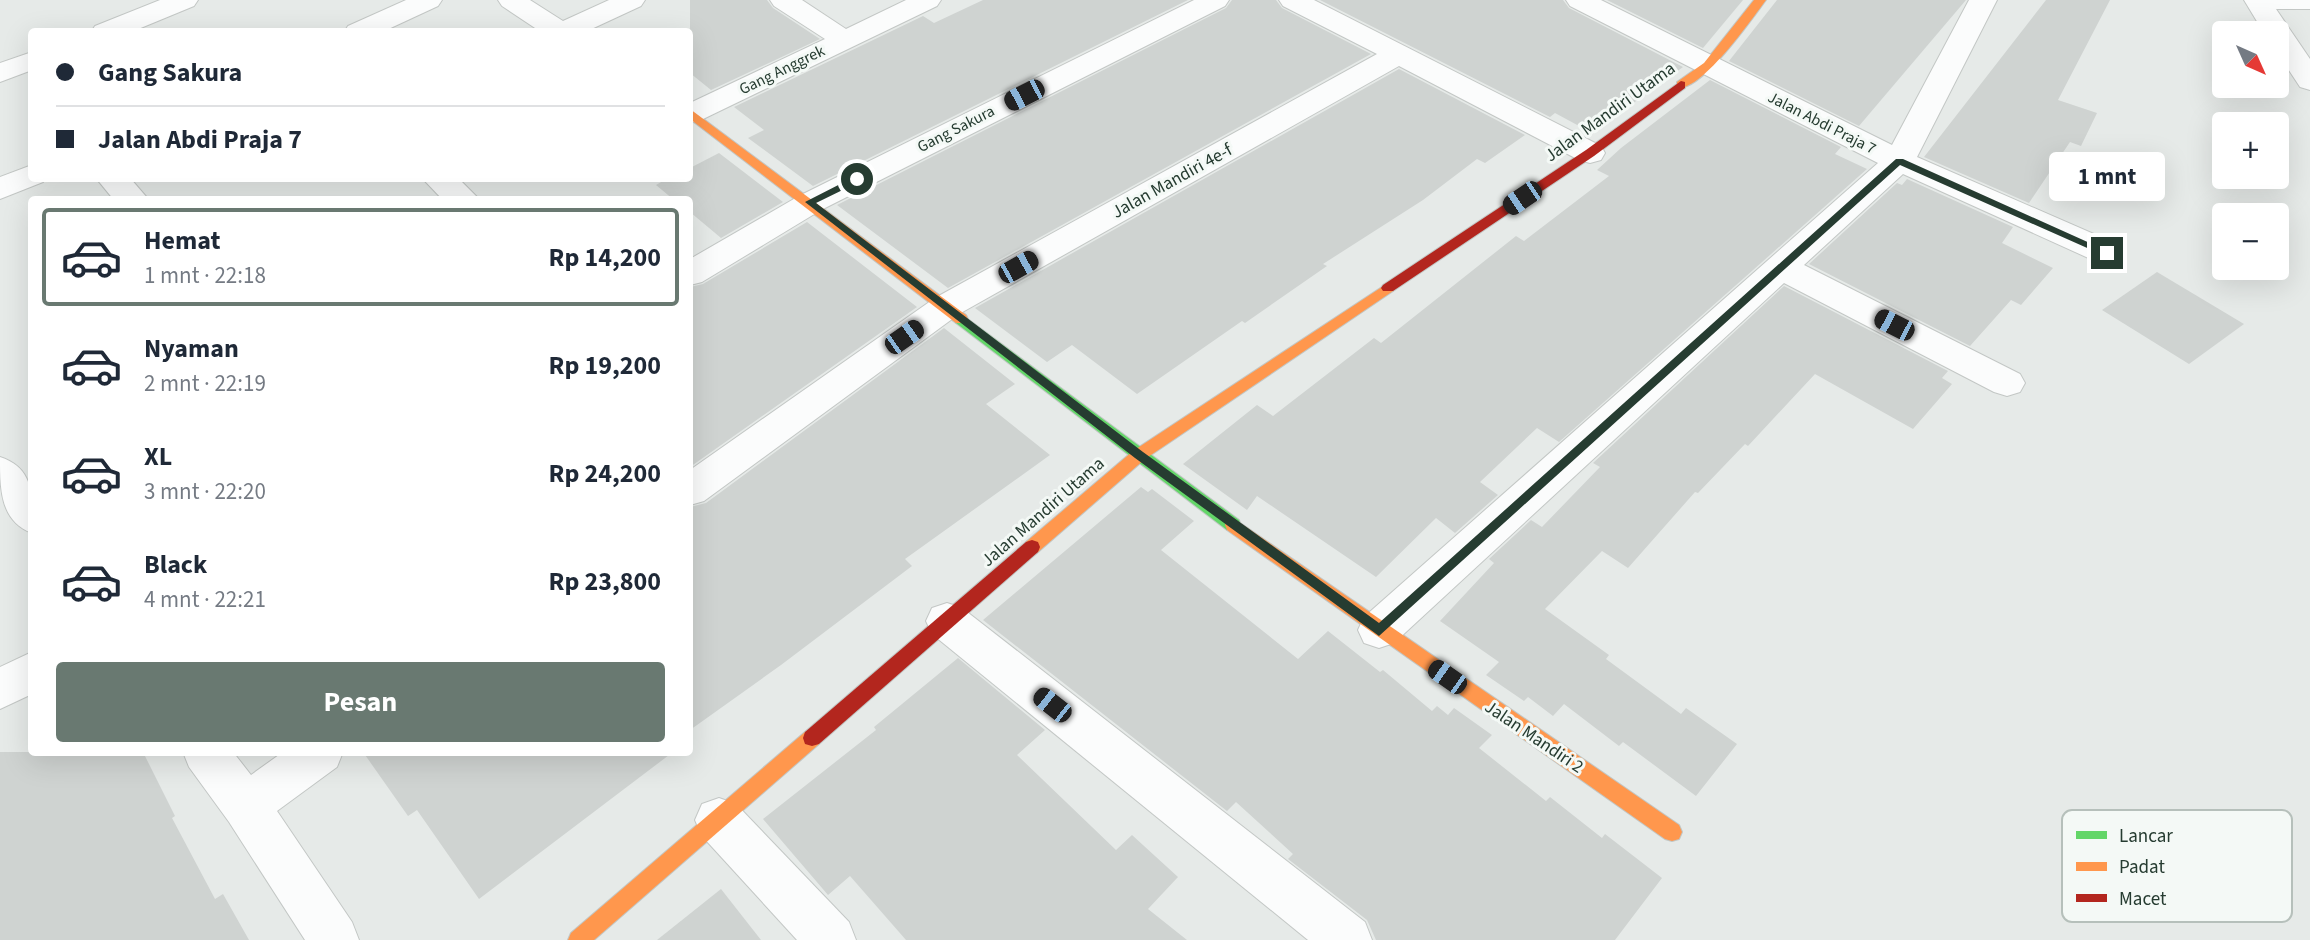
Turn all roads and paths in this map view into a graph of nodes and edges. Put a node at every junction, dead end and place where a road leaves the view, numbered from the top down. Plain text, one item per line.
1 (184, 0) edge
2 (428, 0) edge
3 (512, 0) edge
4 (631, 0) edge
5 (784, 0) edge
6 (927, 0) edge
7 (1215, 0) edge
8 (1293, 0) edge
9 (1580, 0) edge
10 (1760, 0) edge
11 (1983, 0) edge
12 (2310, 1) edge
13 (115, 28) edge
14 (367, 28) edge
15 (555, 28) edge
16 (570, 28) edge
17 (845, 40) junction
18 (1397, 55) junction
19 (28, 62) edge
20 (1708, 65) junction
21 (0, 73) edge
22 (2310, 81) edge
23 (693, 112) edge
24 (693, 115) edge
25 (1590, 153) junction
26 (1899, 161) junction
27 (28, 176) edge
28 (115, 182) edge
29 (442, 182) edge
30 (0, 189) edge
31 (129, 196) edge
32 (459, 196) edge
33 (810, 202) junction
34 (2107, 253) dead end
35 (1780, 267) junction
36 (693, 272) edge
37 (947, 306) junction
38 (2007, 383) dead end
39 (1139, 455) junction
40 (0, 472) edge
41 (693, 488) edge
42 (28, 511) edge
43 (947, 621) junction
44 (1379, 630) junction
45 (28, 673) edge
46 (0, 690) edge
47 (208, 756) edge
48 (315, 756) edge
49 (246, 806) junction
50 (719, 820) junction
51 (1672, 832) dead end
52 (334, 940) edge
53 (578, 940) edge
54 (831, 940) edge
55 (1347, 940) edge

1 - 13 street
2 - 14 street
3 - 15 street
4 - 16 street
5 - 17 street, Gang Anggrek
6 - 17 street
7 - 33 street, Gang Sakura
8 - 18 street
9 - 20 street, Jalan Abdi Praja 7
10 - 20 street, Jalan Mandiri Utama
11 - 26 street
12 - 22 street
17 - 23 street, Gang Anggrek
18 - 25 street
18 - 37 street, Jalan Mandiri 4e-f
19 - 21 street
20 - 25 street, Jalan Mandiri Utama
20 - 26 street, Jalan Abdi Praja 7
24 - 33 street, Jalan Mandiri 2
25 - 39 street, Jalan Mandiri Utama
26 - 34 street, Jalan Abdi Praja 7
26 - 35 street
27 - 30 street
28 - 31 street
29 - 32 street
33 - 36 street, Gang Sakura
33 - 37 street, Jalan Mandiri 2
35 - 38 street
35 - 44 street
37 - 39 street, Jalan Mandiri 2
37 - 41 street, Jalan Mandiri 4e-f
39 - 43 street, Jalan Mandiri Utama
39 - 44 street, Jalan Mandiri 2
40 - 42 street
43 - 50 street, Jalan Mandiri Utama
43 - 55 street
44 - 51 street, Jalan Mandiri 2
45 - 46 street
47 - 49 street
48 - 49 street
49 - 52 street
50 - 53 street, Jalan Mandiri Utama
50 - 54 street

